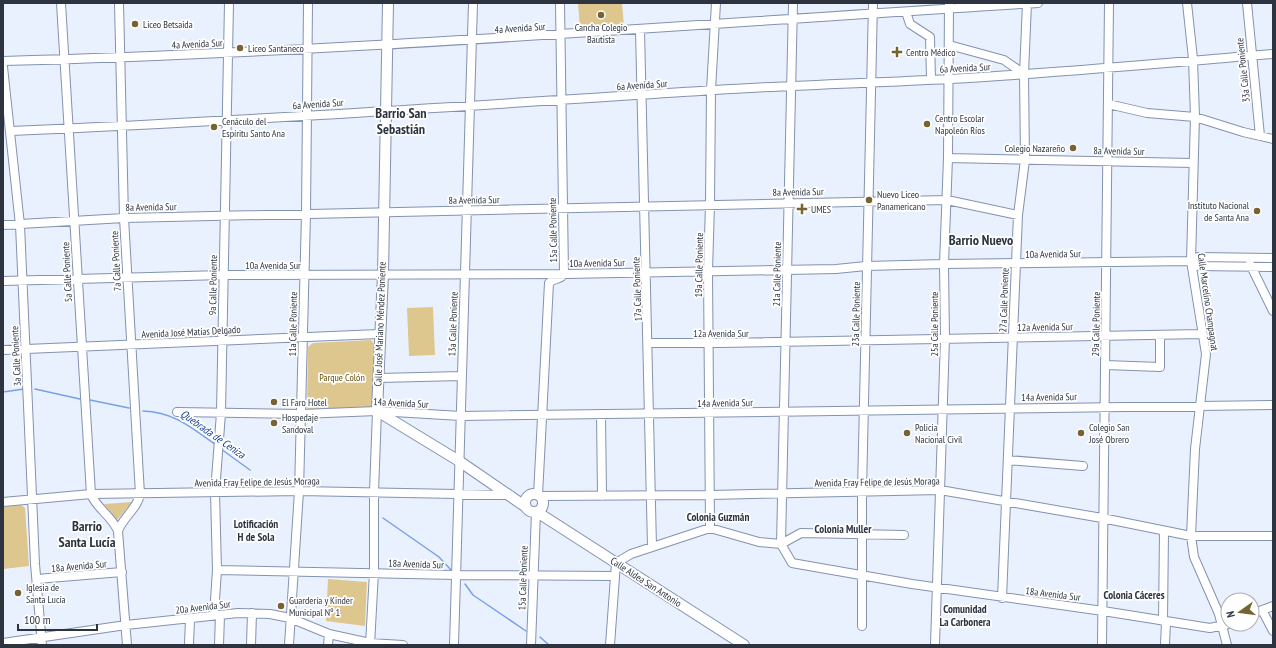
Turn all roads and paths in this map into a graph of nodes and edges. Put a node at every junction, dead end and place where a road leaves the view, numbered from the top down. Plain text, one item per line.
1 (61, 3) edge
2 (119, 3) edge
3 (229, 3) edge
4 (308, 3) edge
5 (388, 3) edge
6 (473, 3) edge
7 (560, 3) edge
8 (716, 3) edge
9 (793, 3) edge
10 (873, 3) edge
11 (1027, 3) edge
12 (1038, 3) edge
13 (1109, 3) edge
14 (1187, 3) edge
15 (1247, 3) edge
16 (950, 6) edge
17 (906, 12) junction
18 (873, 14) junction
19 (792, 20) junction
20 (715, 25) junction
21 (640, 30) junction
22 (559, 35) junction
23 (472, 41) junction
24 (387, 45) junction
25 (949, 45) junction
26 (307, 49) junction
27 (228, 52) junction
28 (1273, 54) edge
29 (1252, 55) junction
30 (121, 57) junction
31 (64, 59) junction
32 (1193, 59) junction
33 (3, 61) edge
34 (3, 67) edge
35 (1108, 68) junction
36 (1024, 74) junction
37 (949, 79) junction
38 (931, 80) junction
39 (872, 81) junction
40 (791, 86) junction
41 (711, 90) junction
42 (641, 96) junction
43 (561, 100) junction
44 (1108, 104) junction
45 (470, 105) junction
46 (385, 110) junction
47 (307, 115) junction
48 (1195, 116) junction
49 (226, 120) junction
50 (123, 126) junction
51 (67, 128) junction
52 (11, 131) junction
53 (1260, 136) junction
54 (1273, 139) edge
55 (948, 158) junction
56 (1025, 160) junction
57 (1108, 160) junction
58 (1193, 163) junction
59 (869, 200) junction
60 (947, 200) junction
61 (788, 202) junction
62 (710, 204) junction
63 (645, 206) junction
64 (563, 208) junction
65 (467, 210) junction
66 (383, 212) junction
67 (306, 214) junction
68 (1018, 215) junction
69 (224, 216) junction
70 (124, 218) junction
71 (74, 221) junction
72 (3, 225) edge
73 (20, 225) junction
74 (1249, 257) junction
75 (1273, 258) edge
76 (1191, 261) junction
77 (1107, 263) junction
78 (944, 264) junction
79 (1016, 264) junction
80 (866, 266) junction
81 (1250, 267) junction
82 (1273, 267) edge
83 (787, 270) junction
84 (708, 271) junction
85 (646, 272) junction
86 (382, 274) junction
87 (465, 274) junction
88 (564, 274) junction
89 (223, 275) junction
90 (304, 275) junction
91 (127, 277) junction
92 (77, 278) junction
93 (3, 281) edge
94 (21, 281) junction
95 (1273, 311) edge
96 (380, 334) junction
97 (1202, 334) junction
98 (1160, 335) junction
99 (1105, 336) junction
100 (303, 337) junction
101 (945, 338) junction
102 (1013, 338) junction
103 (865, 340) junction
104 (222, 341) junction
105 (785, 342) junction
106 (648, 343) junction
107 (708, 343) junction
108 (131, 345) junction
109 (81, 347) junction
110 (26, 349) junction
111 (3, 350) edge
112 (1105, 365) junction
113 (461, 376) junction
114 (378, 378) junction
115 (1199, 405) junction
116 (1273, 405) edge
117 (1104, 406) junction
118 (1010, 408) junction
119 (942, 409) junction
120 (864, 410) junction
121 (377, 411) junction
122 (177, 412) dead end
123 (784, 412) junction
124 (221, 413) junction
125 (709, 413) junction
126 (301, 414) junction
127 (601, 414) junction
128 (649, 414) junction
129 (542, 415) junction
130 (461, 416) junction
131 (1008, 460) junction
132 (459, 461) junction
133 (1083, 466) dead end
134 (940, 490) junction
135 (299, 491) junction
136 (862, 491) junction
137 (215, 492) junction
138 (374, 492) junction
139 (91, 494) junction
140 (140, 494) junction
141 (782, 494) junction
142 (459, 495) junction
143 (511, 495) junction
144 (650, 495) junction
145 (710, 495) junction
146 (602, 496) junction
147 (32, 498) junction
148 (3, 502) edge
149 (539, 502) junction
150 (1006, 502) junction
151 (1102, 518) junction
152 (710, 528) junction
153 (118, 531) junction
154 (1164, 531) junction
155 (862, 534) junction
156 (904, 535) dead end
157 (1191, 536) junction
158 (1273, 536) edge
159 (781, 544) junction
160 (652, 547) junction
161 (616, 563) junction
162 (216, 570) junction
163 (122, 572) junction
164 (295, 572) junction
165 (374, 572) junction
166 (456, 575) junction
167 (533, 575) junction
168 (614, 576) junction
169 (861, 576) junction
170 (37, 579) junction
171 (936, 588) junction
172 (1002, 598) junction
173 (1273, 606) edge
174 (1262, 610) joint
175 (1103, 611) junction
176 (1220, 612) edge
177 (252, 613) junction
178 (217, 615) junction
179 (290, 618) junction
180 (190, 619) junction
181 (1164, 622) junction
182 (126, 625) junction
183 (862, 626) dead end
184 (1220, 626) edge
185 (1273, 631) edge
186 (1226, 632) edge
187 (329, 634) junction
188 (42, 641) edge
189 (3, 643) edge
190 (370, 644) edge
191 (127, 645) edge
192 (189, 645) edge
193 (219, 645) edge
194 (251, 645) edge
195 (289, 645) edge
196 (328, 645) edge
197 (403, 645) edge
198 (454, 645) edge
199 (531, 645) edge
200 (610, 645) edge
201 (743, 645) edge
202 (935, 645) edge
203 (1102, 645) edge
204 (1165, 645) edge
205 (1227, 645) edge

1 - 31 street, 5a Calle Poniente
2 - 30 street, 7a Calle Poniente
3 - 27 street, 9a Calle Poniente
4 - 26 street, 11a Calle Poniente
5 - 24 main road, Calle José Mariano Méndez Poniente
6 - 23 street, 13a Calle Poniente
7 - 22 street, 15a Calle Poniente
8 - 20 street, 19a Calle Poniente
9 - 19 street, 21a Calle Poniente
10 - 18 street, 23a Calle Poniente
11 - 12 street, 4a Avenida Sur
11 - 16 street, 4a Avenida Sur
11 - 36 street, 27a Calle Poniente
13 - 35 street, 29a Calle Poniente
14 - 32 street, Calle Marcelino Champagnat
15 - 29 street, 33a Calle Poniente
16 - 17 street, 4a Avenida Sur
16 - 25 street, 25a Calle Poniente
17 - 18 street, 4a Avenida Sur
17 - 38 street
18 - 19 street, 4a Avenida Sur
18 - 39 street, 23a Calle Poniente
19 - 20 street, 4a Avenida Sur
19 - 40 street, 21a Calle Poniente
20 - 21 street, 4a Avenida Sur
20 - 41 street, 19a Calle Poniente
21 - 22 street, 4a Avenida Sur
21 - 42 street, 17a Calle Poniente
22 - 23 street, 4a Avenida Sur
22 - 43 street, 15a Calle Poniente
23 - 24 street, 4a Avenida Sur
23 - 45 street, 13a Calle Poniente
24 - 26 street, 4a Avenida Sur
24 - 46 main road, Calle José Mariano Méndez Poniente
25 - 36 street
25 - 37 street, 25a Calle Poniente
26 - 27 street, 4a Avenida Sur
26 - 47 street, 11a Calle Poniente
27 - 30 street, 4a Avenida Sur
27 - 49 street, 9a Calle Poniente
28 - 29 street, 6a Avenida Sur
29 - 32 street, 6a Avenida Sur
29 - 53 street, 33a Calle Poniente
30 - 31 street, 4a Avenida Sur
30 - 50 street, 7a Calle Poniente
31 - 33 street, 4a Avenida Sur
31 - 51 street, 5a Calle Poniente
32 - 35 street, 6a Avenida Sur
32 - 48 street, Calle Marcelino Champagnat
34 - 52 street, 3a Calle Poniente
35 - 36 street, 6a Avenida Sur
35 - 44 street, 29a Calle Poniente
36 - 37 street, 6a Avenida Sur
36 - 56 street, 27a Calle Poniente
37 - 38 street, 6a Avenida Sur
37 - 55 street, 25a Calle Poniente
38 - 39 street, 6a Avenida Sur
39 - 40 street, 6a Avenida Sur
39 - 59 street, 23a Calle Poniente
40 - 41 street, 6a Avenida Sur
40 - 61 street, 21a Calle Poniente
41 - 42 street, 6a Avenida Sur
41 - 62 street, 19a Calle Poniente
42 - 43 street, 6a Avenida Sur
42 - 63 street, 17a Calle Poniente
43 - 45 street, 6a Avenida Sur
43 - 64 street, 15a Calle Poniente
44 - 48 street
44 - 57 street, 29a Calle Poniente
45 - 46 street, 6a Avenida Sur
45 - 65 street, 13a Calle Poniente
46 - 47 street, 6a Avenida Sur
46 - 66 main road, Calle José Mariano Méndez Poniente
47 - 49 street, 6a Avenida Sur
47 - 67 street, 11a Calle Poniente
48 - 53 street
48 - 58 street, Calle Marcelino Champagnat
49 - 50 street, 6a Avenida Sur
49 - 69 street, 9a Calle Poniente
50 - 51 street, 6a Avenida Sur
50 - 70 street, 7a Calle Poniente
51 - 52 street, 6a Avenida Sur
51 - 71 street, 5a Calle Poniente
52 - 73 street, 3a Calle Poniente
53 - 54 street
55 - 56 street, 8a Avenida Sur
55 - 60 street, 25a Calle Poniente
56 - 57 street, 8a Avenida Sur
56 - 68 street, 27a Calle Poniente
57 - 58 street, 8a Avenida Sur
57 - 77 street, 29a Calle Poniente
58 - 76 street, Calle Marcelino Champagnat
59 - 60 street, 8a Avenida Sur
59 - 61 street, 8a Avenida Sur
59 - 80 street, 23a Calle Poniente
60 - 68 street, 8a Avenida Sur
60 - 78 street, 25a Calle Poniente
61 - 62 street, 8a Avenida Sur
61 - 83 street, 21a Calle Poniente
62 - 63 street, 8a Avenida Sur
62 - 84 street, 19a Calle Poniente
63 - 64 street, 8a Avenida Sur
63 - 85 street, 17a Calle Poniente
64 - 65 street, 8a Avenida Sur
64 - 88 street, 15a Calle Poniente
65 - 66 street, 8a Avenida Sur
65 - 87 street, 13a Calle Poniente
66 - 67 street, 8a Avenida Sur
66 - 86 main road, Calle José Mariano Méndez Poniente
67 - 69 street, 8a Avenida Sur
67 - 90 street, 11a Calle Poniente
68 - 79 street, 27a Calle Poniente
69 - 70 street, 8a Avenida Sur
69 - 89 street, 9a Calle Poniente
70 - 71 street, 8a Avenida Sur
70 - 91 street, 7a Calle Poniente
71 - 73 street, 8a Avenida Sur
71 - 92 street, 5a Calle Poniente
72 - 73 street, 8a Avenida Sur
73 - 94 street, 3a Calle Poniente
74 - 75 street
74 - 76 street
74 - 81 street
76 - 77 street, 10a Avenida Sur
76 - 81 street
76 - 97 street, Calle Marcelino Champagnat
77 - 79 street, 10a Avenida Sur
77 - 99 street, 29a Calle Poniente
78 - 79 street, 10a Avenida Sur
78 - 80 street, 10a Avenida Sur
78 - 101 street, 25a Calle Poniente
79 - 102 street, 27a Calle Poniente
80 - 83 street, 10a Avenida Sur
80 - 103 street, 23a Calle Poniente
81 - 82 street
81 - 95 street
83 - 84 street, 10a Avenida Sur
83 - 105 street, 21a Calle Poniente
84 - 85 street, 10a Avenida Sur
84 - 107 street, 19a Calle Poniente
85 - 88 street, 10a Avenida Sur
85 - 106 street, 17a Calle Poniente
86 - 87 street, 10a Avenida Sur
86 - 90 street, 10a Avenida Sur
86 - 96 main road, Calle José Mariano Méndez Poniente
87 - 88 street, 10a Avenida Sur
87 - 113 street, 13a Calle Poniente
88 - 129 street, 15a Calle Poniente
89 - 90 street, 10a Avenida Sur
89 - 91 street, 10a Avenida Sur
89 - 104 street, 9a Calle Poniente
90 - 100 street, 11a Calle Poniente
91 - 92 street, 10a Avenida Sur
91 - 108 street, 7a Calle Poniente
92 - 94 street, 10a Avenida Sur
92 - 109 street, 5a Calle Poniente
93 - 94 street, 10a Avenida Sur
94 - 110 street, 3a Calle Poniente
96 - 100 street, Avenida José Matías Delgado
96 - 114 main road, Calle José Mariano Méndez Poniente
97 - 98 street, 12a Avenida Sur
97 - 115 street, Calle Marcelino Champagnat
98 - 99 street, 12a Avenida Sur
98 - 112 street
99 - 102 street, 12a Avenida Sur
99 - 112 street, 29a Calle Poniente
100 - 104 street, Avenida José Matías Delgado
100 - 126 street, 11a Calle Poniente
101 - 102 street, 12a Avenida Sur
101 - 103 street, 12a Avenida Sur
101 - 119 street, 25a Calle Poniente
102 - 118 street, 27a Calle Poniente
103 - 105 street, 12a Avenida Sur
103 - 120 street, 23a Calle Poniente
104 - 108 street, Avenida José Matías Delgado
104 - 124 street, 9a Calle Poniente
105 - 107 street, 12a Avenida Sur
105 - 123 street, 21a Calle Poniente
106 - 107 street, 12a Avenida Sur
106 - 128 street, 17a Calle Poniente
107 - 125 street, 19a Calle Poniente
108 - 109 street, Avenida José Matías Delgado
108 - 140 street, 7a Calle Poniente
109 - 110 street, Avenida José Matías Delgado
109 - 139 street, 5a Calle Poniente
110 - 111 street, Avenida José Matías Delgado
110 - 147 street, 3a Calle Poniente
112 - 117 street, 29a Calle Poniente
113 - 114 street
113 - 130 street, 13a Calle Poniente
114 - 121 main road, Calle José Mariano Méndez Poniente
115 - 116 street, 14a Avenida Sur
115 - 117 street, 14a Avenida Sur
115 - 157 street, Calle Marcelino Champagnat
117 - 118 street, 14a Avenida Sur
117 - 151 street, 29a Calle Poniente
118 - 119 street, 14a Avenida Sur
118 - 131 street, 27a Calle Poniente
119 - 120 street, 14a Avenida Sur
119 - 134 street, 25a Calle Poniente
120 - 123 street, 14a Avenida Sur
120 - 136 street, 23a Calle Poniente
121 - 126 street, 14a Avenida Sur
121 - 130 street, 14a Avenida Sur
121 - 132 main road
121 - 138 street, Calle José Mariano Méndez Poniente
122 - 124 street, 14a Avenida Sur
123 - 125 street, 14a Avenida Sur
123 - 141 street, 21a Calle Poniente
124 - 126 street, 14a Avenida Sur
124 - 137 street, 9a Calle Poniente
125 - 128 street, 14a Avenida Sur
125 - 145 street, 19a Calle Poniente
126 - 135 street, 11a Calle Poniente
127 - 128 street, 14a Avenida Sur
127 - 129 street, 14a Avenida Sur
127 - 146 street
128 - 144 street, 17a Calle Poniente
129 - 130 street, 14a Avenida Sur
129 - 149 street, 15a Calle Poniente
130 - 132 street, 13a Calle Poniente
131 - 133 street
131 - 150 street, 27a Calle Poniente
132 - 142 street, 13a Calle Poniente
132 - 143 main road
134 - 136 street, Avenida Fray Felipe de Jesús Moraga
134 - 150 street, Avenida Fray Felipe de Jesús Moraga
134 - 171 street, 25a Calle Poniente
135 - 137 street, Avenida Fray Felipe de Jesús Moraga
135 - 138 street, Avenida Fray Felipe de Jesús Moraga
135 - 164 street, 11a Calle Poniente
136 - 141 street, Avenida Fray Felipe de Jesús Moraga
136 - 155 street, 23a Calle Poniente
137 - 140 street, Avenida Fray Felipe de Jesús Moraga
137 - 162 street, 9a Calle Poniente
138 - 142 street, Avenida Fray Felipe de Jesús Moraga
138 - 165 street, Calle José Mariano Méndez Poniente
139 - 140 street, Avenida Fray Felipe de Jesús Moraga
139 - 147 street, Avenida Fray Felipe de Jesús Moraga
139 - 153 street
140 - 153 street
141 - 145 street, Avenida Fray Felipe de Jesús Moraga
141 - 159 street, 21a Calle Poniente
142 - 143 street, Avenida Fray Felipe de Jesús Moraga
142 - 166 street, 13a Calle Poniente
143 - 149 main road
143 - 149 main road
144 - 145 street, Avenida Fray Felipe de Jesús Moraga
144 - 146 street, Avenida Fray Felipe de Jesús Moraga
144 - 160 street, 17a Calle Poniente
145 - 152 street, 19a Calle Poniente
146 - 149 street, Avenida Fray Felipe de Jesús Moraga
147 - 148 street, Avenida Fray Felipe de Jesús Moraga
147 - 170 street, 3a Calle Poniente
149 - 161 main road, Calle Aldea San Antonio
149 - 167 street, 15a Calle Poniente
150 - 151 street, Avenida Fray Felipe de Jesús Moraga
150 - 172 street, 27a Calle Poniente
151 - 154 street, Avenida Fray Felipe de Jesús Moraga
151 - 175 street, 29a Calle Poniente
152 - 159 street
152 - 160 street
153 - 163 street
154 - 157 street, Avenida Fray Felipe de Jesús Moraga
154 - 181 street
155 - 156 street
155 - 159 street
155 - 169 street, 23a Calle Poniente
157 - 158 street, Avenida Fray Felipe de Jesús Moraga
157 - 176 street, Calle Marcelino Champagnat
159 - 169 street, 18a Avenida Sur
160 - 161 street
161 - 168 street
161 - 201 main road, Calle Aldea San Antonio
162 - 164 street, 18a Avenida Sur
162 - 178 street, 9a Calle Poniente
163 - 170 street, 18a Avenida Sur
163 - 182 street
164 - 165 street, 18a Avenida Sur
164 - 179 street, 11a Calle Poniente
165 - 166 street, 18a Avenida Sur
165 - 190 street, Calle José Mariano Méndez Poniente
166 - 167 street, 18a Avenida Sur
166 - 198 street, 13a Calle Poniente
167 - 168 street, 18a Avenida Sur
167 - 199 street, 15a Calle Poniente
168 - 200 street
169 - 171 street, 18a Avenida Sur
169 - 183 street, 23a Calle Poniente
170 - 188 street, 3a Calle Poniente
171 - 172 street, 18a Avenida Sur
171 - 202 street, 25a Calle Poniente
172 - 175 street, 18a Avenida Sur
173 - 174 street
174 - 185 street
175 - 181 street, 18a Avenida Sur
175 - 203 street, 29a Calle Poniente
177 - 178 street, 20a Avenida Sur
177 - 179 street, 20a Avenida Sur
177 - 194 street
178 - 180 street, 20a Avenida Sur
178 - 193 street, 9a Calle Poniente
179 - 187 street, 20a Avenida Sur
179 - 195 street, 11a Calle Poniente
180 - 182 street, 20a Avenida Sur
180 - 192 street
181 - 184 street, 18a Avenida Sur
181 - 204 street
182 - 188 street, 20a Avenida Sur
182 - 191 street
186 - 205 street, Calle Marcelino Champagnat
187 - 190 street, 20a Avenida Sur
187 - 196 street
188 - 189 street, 20a Avenida Sur
190 - 197 street, 20a Avenida Sur

